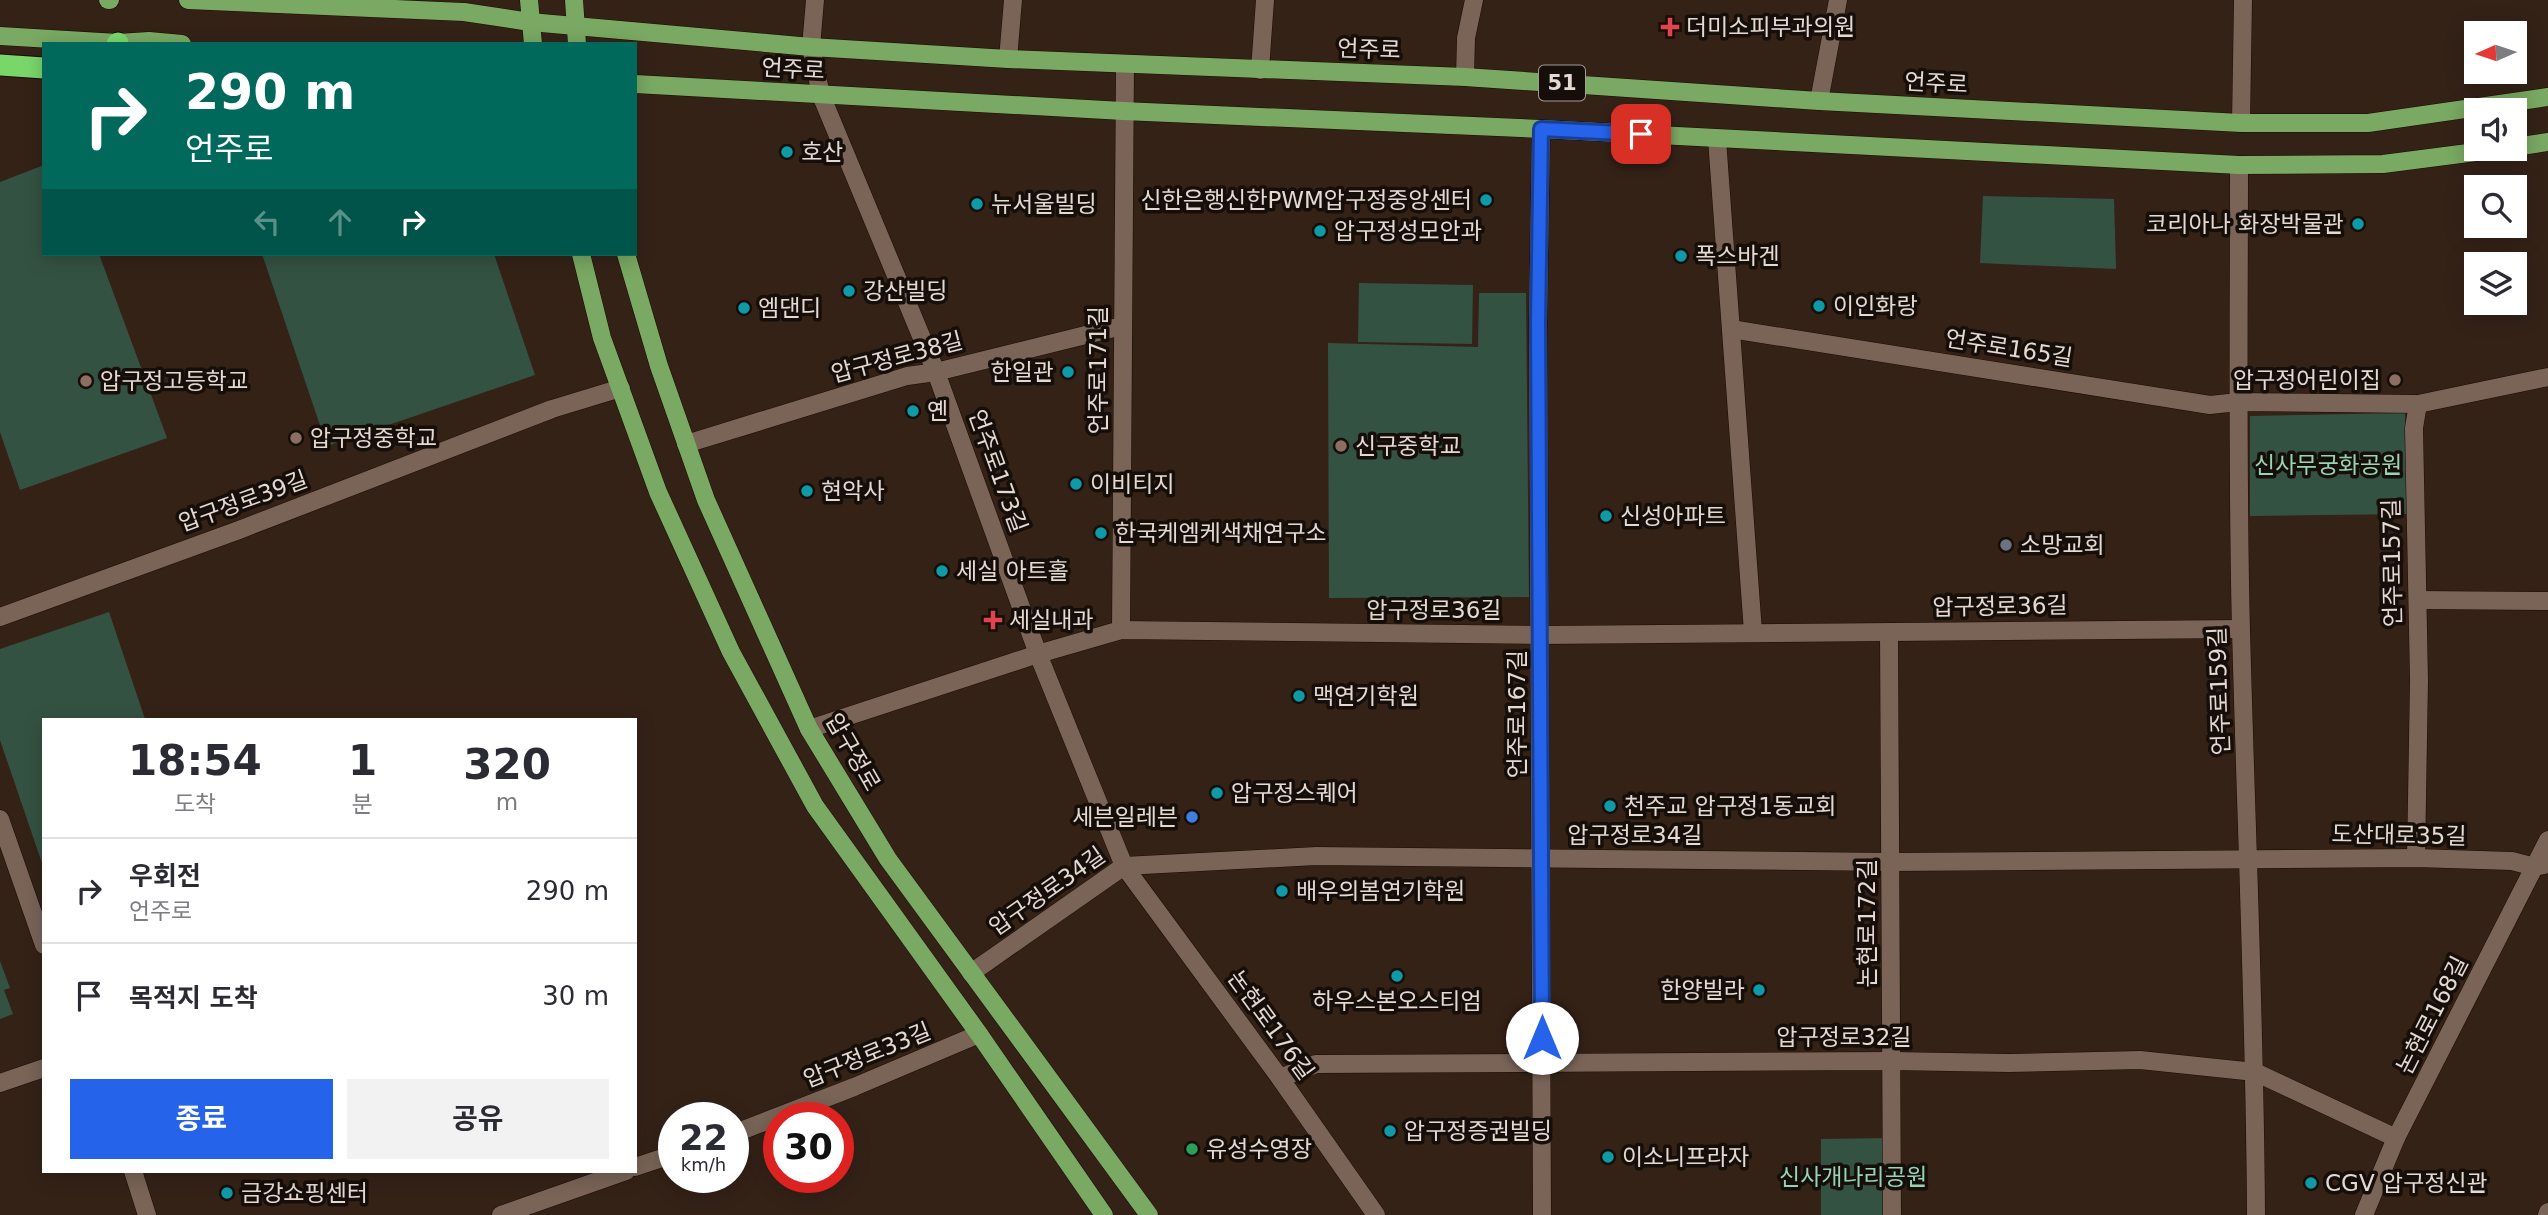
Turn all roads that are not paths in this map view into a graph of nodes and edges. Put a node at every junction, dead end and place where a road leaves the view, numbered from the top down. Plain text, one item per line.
1 (188, 0) edge
2 (529, 0) edge
3 (574, 0) edge
4 (815, 0) edge
5 (1013, 0) edge
6 (1265, 0) edge
7 (1474, 0) edge
8 (1838, 0) edge
9 (2243, 0) edge
10 (530, 22) junction
11 (575, 24) junction
12 (0, 36) edge
13 (101, 42) edge
14 (134, 42) edge
15 (160, 42) edge
16 (534, 42) edge
17 (577, 42) edge
18 (811, 47) junction
19 (1009, 59) junction
20 (1125, 64) junction
21 (0, 65) edge
22 (42, 68) edge
23 (1260, 70) junction
24 (1465, 76) junction
25 (637, 84) edge
26 (821, 95) junction
27 (2548, 97) edge
28 (1819, 101) junction
29 (1123, 111) junction
30 (2241, 123) junction
31 (1541, 129) junction
32 (1717, 139) junction
33 (2548, 142) edge
34 (2527, 145) edge
35 (2464, 154) edge
36 (2239, 165) junction
37 (582, 256) edge
38 (627, 256) edge
39 (1122, 326) junction
40 (1731, 330) junction
41 (936, 372) junction
42 (2548, 377) edge
43 (621, 388) junction
44 (2238, 402) junction
45 (2418, 404) junction
46 (685, 444) junction
47 (2418, 600) junction
48 (2548, 601) edge
49 (0, 617) edge
50 (2241, 629) junction
51 (1121, 630) junction
52 (1753, 632) junction
53 (1889, 632) junction
54 (1541, 635) junction
55 (1038, 654) junction
56 (809, 729) junction
57 (0, 819) edge
58 (2548, 841) edge
59 (2248, 858) junction
60 (1542, 859) junction
61 (2416, 859) junction
62 (1892, 862) junction
63 (1124, 866) junction
64 (2542, 866) edge
65 (42, 939) edge
66 (971, 973) junction
67 (979, 1034) junction
68 (1891, 1061) junction
69 (1542, 1062) junction
70 (42, 1069) edge
71 (2255, 1072) junction
72 (1280, 1078) junction
73 (0, 1083) edge
74 (749, 1127) edge
75 (2396, 1138) junction
76 (658, 1159) edge
77 (637, 1166) edge
78 (134, 1173) edge
79 (620, 1173) edge
80 (147, 1215) edge
81 (501, 1215) edge
82 (1104, 1215) edge
83 (1149, 1215) edge
84 (1376, 1215) edge
85 (1542, 1215) edge
86 (1892, 1215) edge
87 (2256, 1215) edge
88 (2364, 1215) edge

1 - 10 main road, 언주로 / 51
2 - 10 main road
3 - 11 main road
4 - 18 street, 언주로173길
5 - 19 street
6 - 23 street
7 - 24 street
8 - 28 street
9 - 30 street
10 - 11 main road, 언주로 / 51
10 - 16 main road
11 - 17 main road
11 - 18 main road, 언주로 / 51
12 - 13 main road
14 - 15 main road
18 - 19 main road, 언주로 / 51
18 - 26 street, 언주로173길
19 - 20 main road, 언주로 / 51
20 - 23 main road, 언주로 / 51
20 - 29 street, 언주로171길
21 - 22 highway
23 - 24 main road, 언주로 / 51
24 - 28 main road, 언주로 / 51
25 - 26 main road, 언주로 / 51
26 - 29 main road, 언주로 / 51
26 - 41 street, 언주로173길
27 - 30 main road, 언주로 / 51
28 - 30 main road, 언주로 / 51
29 - 31 main road, 언주로 / 51
29 - 39 street, 언주로171길
31 - 32 main road, 언주로 / 51
31 - 54 street, 언주로167길
32 - 36 main road, 언주로 / 51
32 - 40 street
33 - 34 main road
35 - 36 main road, 언주로 / 51
36 - 44 street, 언주로159길
37 - 43 main road
38 - 46 main road, 압구정로
39 - 41 street, 압구정로38길
39 - 51 street, 언주로171길
40 - 44 street, 언주로165길
40 - 52 street
41 - 46 street, 압구정로38길
41 - 55 street, 언주로173길
42 - 45 street
43 - 49 street, 압구정로39길
43 - 67 main road
44 - 45 street
44 - 50 street, 언주로159길
45 - 47 street, 언주로157길
46 - 56 main road, 압구정로
47 - 48 street
47 - 61 street, 언주로157길
50 - 53 street, 압구정로36길
50 - 59 street, 언주로159길
51 - 54 street, 압구정로36길
51 - 55 street, 압구정로36길
52 - 53 street, 압구정로36길
52 - 54 street, 압구정로36길
53 - 62 street, 논현로172길
54 - 60 street, 언주로167길
55 - 56 street, 압구정로36길
55 - 63 street, 언주로173길
56 - 66 main road, 압구정로
57 - 65 street
58 - 64 street, 논현로168길
59 - 61 street, 도산대로35길
59 - 62 street, 압구정로34길
59 - 71 street, 언주로159길
60 - 62 street, 압구정로34길
60 - 63 street, 압구정로34길
60 - 69 street, 언주로167길
61 - 64 street, 도산대로35길
62 - 68 street, 논현로172길
63 - 66 street, 압구정로34길
63 - 72 street, 논현로176길
64 - 75 street, 논현로168길
66 - 83 main road, 압구정로
67 - 74 street, 압구정로33길
67 - 82 main road
68 - 69 street, 압구정로32길
68 - 71 street, 압구정로32길
68 - 86 street, 논현로172길
69 - 72 street, 압구정로32길
69 - 85 street, 언주로167길
70 - 73 street
71 - 75 street, 압구정로32길
71 - 87 street, 언주로159길
72 - 84 street, 논현로176길
75 - 88 street, 논현로168길
76 - 77 street
78 - 80 street
79 - 81 street

